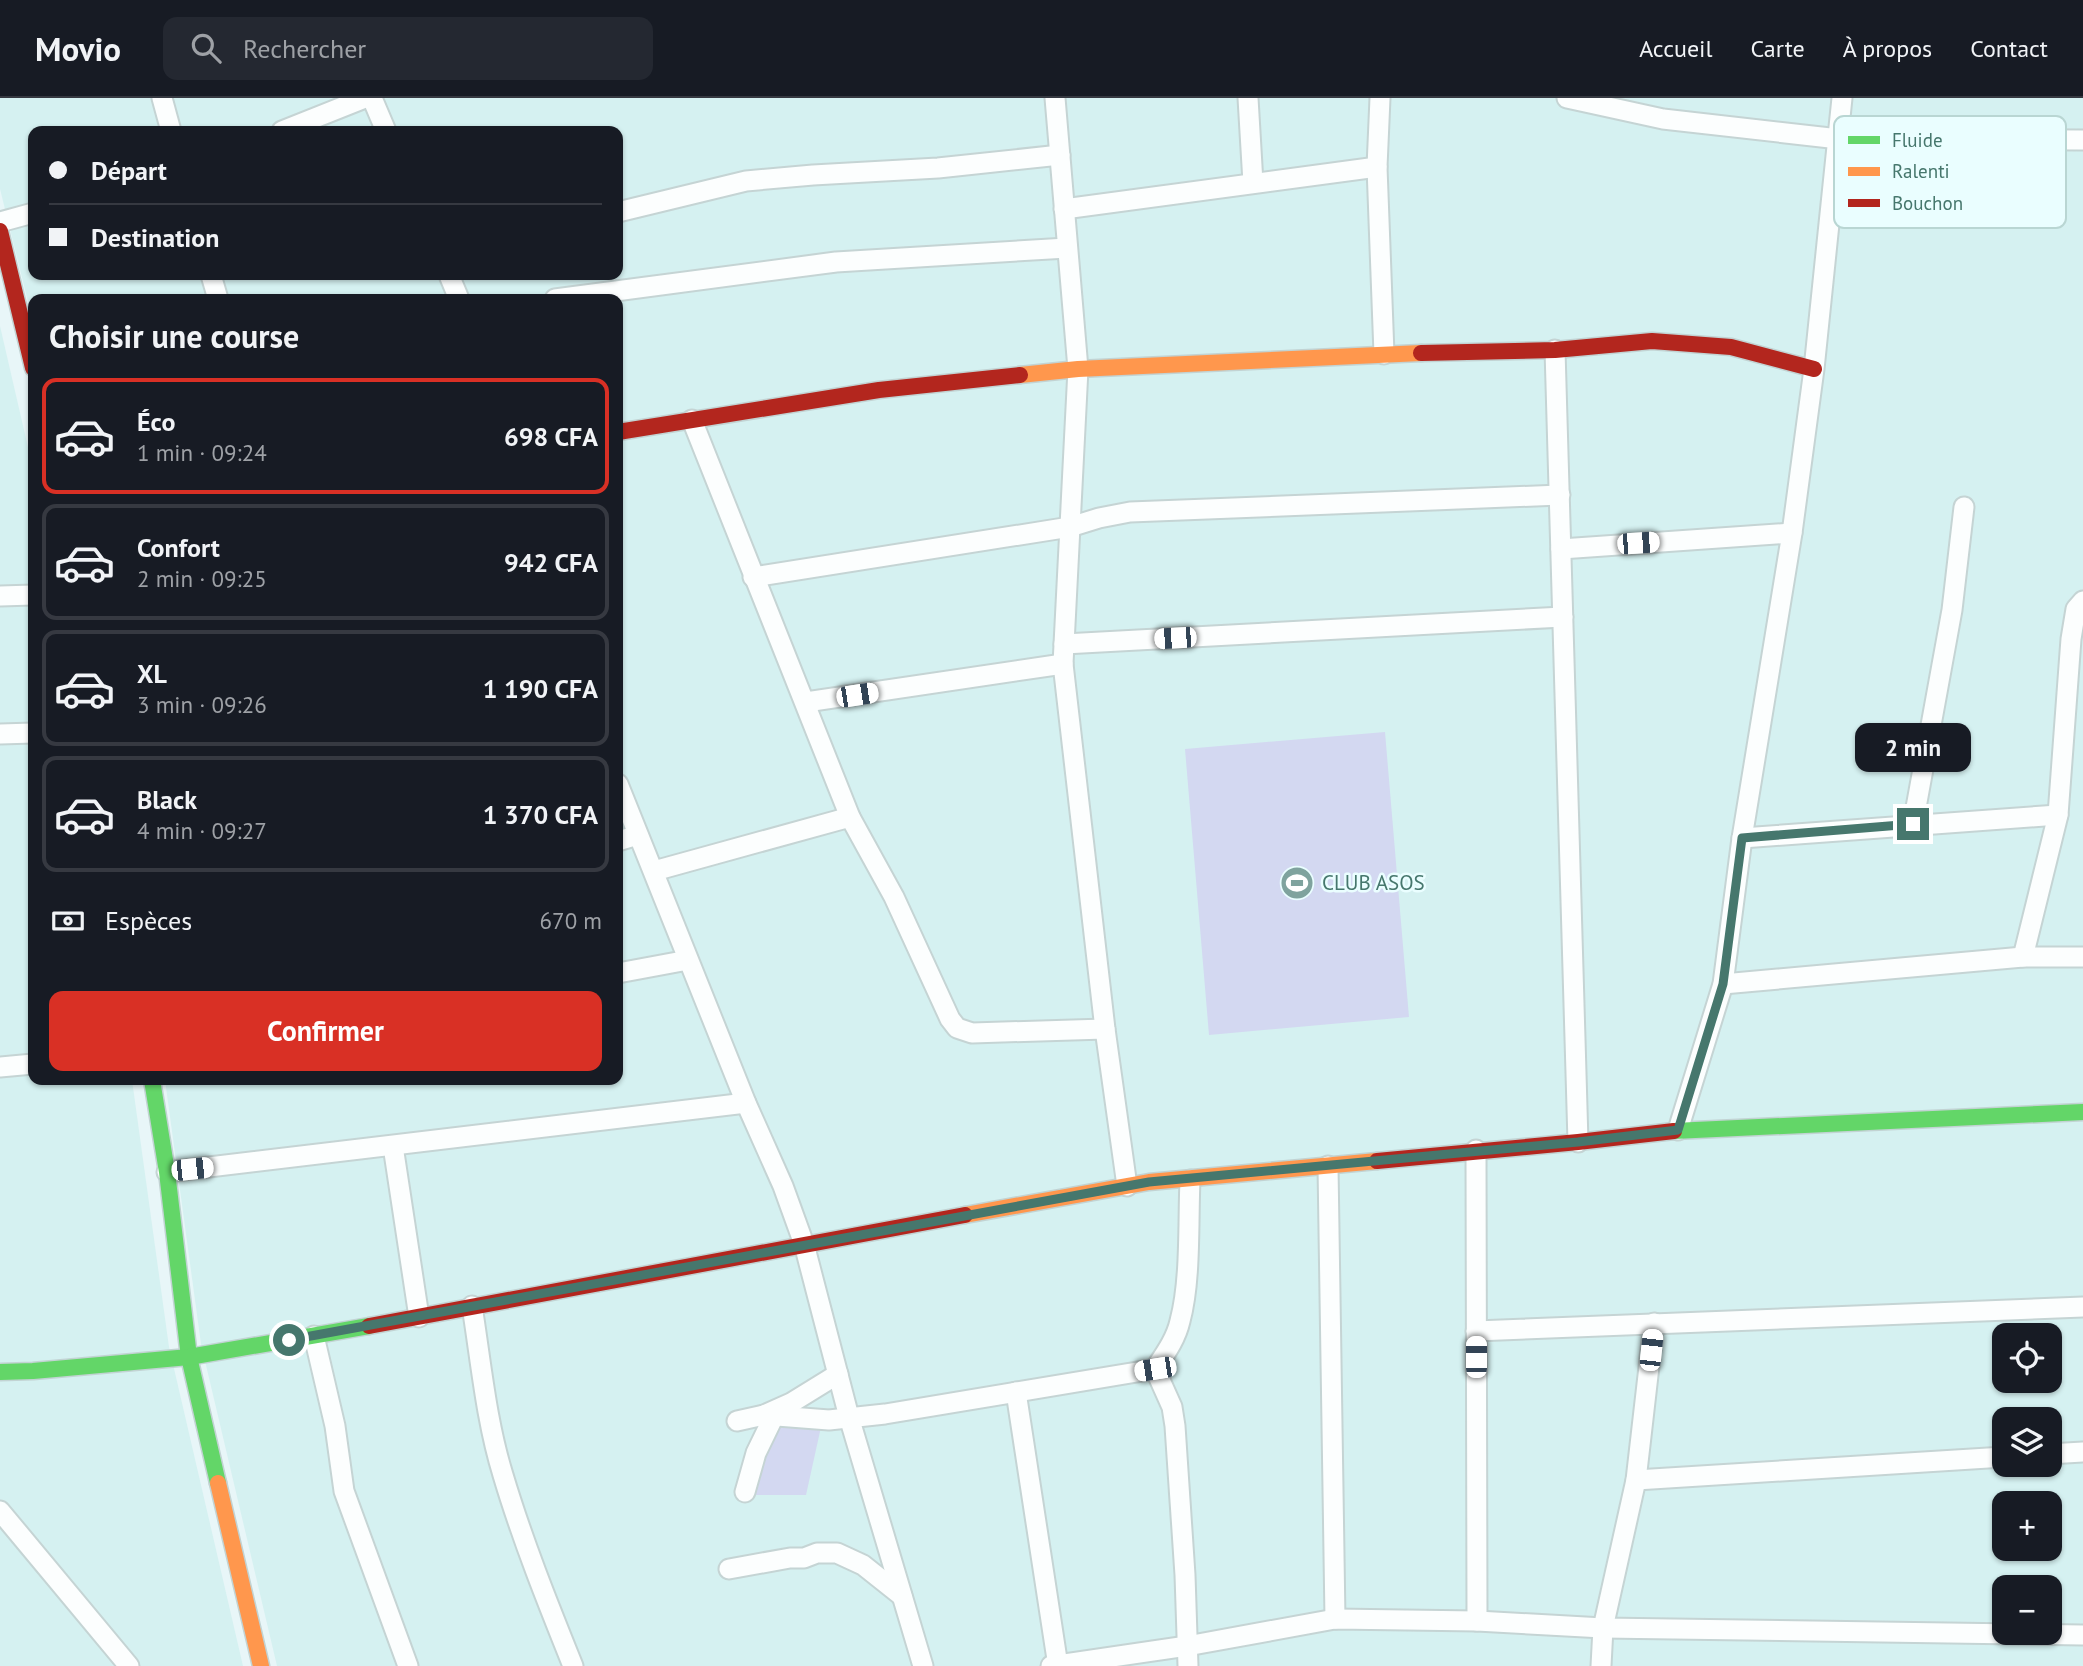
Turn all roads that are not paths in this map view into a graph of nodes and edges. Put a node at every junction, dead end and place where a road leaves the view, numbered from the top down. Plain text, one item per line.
1 (162, 98) edge
2 (365, 98) edge
3 (372, 98) edge
4 (1055, 98) edge
5 (1248, 98) edge
6 (1380, 98) edge
7 (1567, 98) edge
8 (1842, 98) edge
9 (1841, 116) edge
10 (170, 126) edge
11 (295, 126) edge
12 (385, 126) edge
13 (1834, 138) edge
14 (1060, 155) junction
15 (1377, 167) junction
16 (1253, 183) junction
17 (1834, 185) edge
18 (1064, 209) junction
19 (623, 211) edge
20 (28, 214) edge
21 (0, 222) edge
22 (0, 231) edge
23 (1068, 247) junction
24 (593, 294) edge
25 (28, 347) edge
26 (1555, 350) junction
27 (1384, 354) junction
28 (1077, 369) junction
29 (1814, 369) junction
30 (692, 420) junction
31 (623, 431) edge
32 (1559, 495) junction
33 (1964, 507) dead end
34 (1070, 527) junction
35 (1792, 533) junction
36 (1561, 549) junction
37 (753, 577) junction
38 (0, 596) edge
39 (28, 596) edge
40 (2083, 601) edge
41 (1563, 617) junction
42 (1063, 654) junction
43 (806, 702) junction
44 (28, 733) edge
45 (0, 734) edge
46 (623, 797) edge
47 (2058, 815) junction
48 (849, 817) junction
49 (1913, 824) junction
50 (638, 835) junction
51 (1742, 838) junction
52 (623, 840) edge
53 (654, 871) junction
54 (2023, 957) junction
55 (2083, 957) edge
56 (688, 960) junction
57 (623, 972) edge
58 (1723, 984) junction
59 (1105, 1029) junction
60 (28, 1064) edge
61 (0, 1067) edge
62 (153, 1085) edge
63 (746, 1103) junction
64 (2083, 1112) edge
65 (1678, 1130) junction
66 (1578, 1142) junction
67 (393, 1146) junction
68 (1476, 1150) junction
69 (1328, 1166) junction
70 (167, 1172) junction
71 (1190, 1180) junction
72 (1127, 1186) junction
73 (804, 1244) junction
74 (472, 1306) junction
75 (2083, 1307) edge
76 (419, 1317) junction
77 (1654, 1323) junction
78 (1476, 1331) junction
79 (314, 1336) junction
80 (189, 1357) junction
81 (1155, 1369) junction
82 (0, 1372) edge
83 (838, 1374) junction
84 (1016, 1392) junction
85 (769, 1416) junction
86 (849, 1417) junction
87 (737, 1421) dead end
88 (2083, 1452) edge
89 (2062, 1453) edge
90 (1992, 1458) edge
91 (1636, 1480) junction
92 (745, 1492) dead end
93 (0, 1511) edge
94 (729, 1569) dead end
95 (902, 1597) junction
96 (1335, 1619) junction
97 (1477, 1621) junction
98 (1603, 1628) junction
99 (2083, 1635) edge
100 (1187, 1656) edge
101 (129, 1666) edge
102 (261, 1666) edge
103 (408, 1666) edge
104 (573, 1666) edge
105 (923, 1666) edge
106 (1056, 1666) edge
107 (1601, 1666) edge

1 - 10 street
2 - 11 street
3 - 12 street
4 - 14 street
5 - 16 street
6 - 15 street
7 - 13 street
8 - 9 street
14 - 18 street
14 - 19 street
15 - 16 street
15 - 27 street
16 - 18 street
17 - 29 street
18 - 23 street
20 - 21 street
22 - 25 street
23 - 24 street
23 - 28 street
26 - 27 street
26 - 29 street
26 - 32 street
27 - 28 street
28 - 30 street
28 - 34 street
29 - 35 street
30 - 31 street
30 - 37 street
32 - 34 street
32 - 36 street
33 - 49 street
34 - 37 street
34 - 42 street
35 - 36 street
35 - 51 street
36 - 41 street
37 - 43 street
38 - 39 street
40 - 47 street
41 - 42 street
41 - 66 street
42 - 43 street
42 - 59 street
43 - 48 street
44 - 45 street
46 - 50 street
47 - 49 street
47 - 54 street
48 - 53 street
48 - 59 street
49 - 51 street
50 - 52 street
50 - 53 street
51 - 58 street
53 - 56 street
54 - 55 street
54 - 58 street
56 - 57 street
56 - 63 street
58 - 65 street
59 - 72 street
60 - 61 street
62 - 70 street
63 - 67 street
63 - 73 street
64 - 65 street
65 - 66 street
66 - 68 street
67 - 70 street
67 - 76 street
68 - 69 street
68 - 78 street
69 - 71 street
69 - 96 street
70 - 80 street
71 - 72 street
71 - 81 street
72 - 73 street
73 - 74 street
73 - 83 street
74 - 76 street
74 - 104 street
75 - 77 street
76 - 79 street
77 - 78 street
77 - 91 street
78 - 97 street
79 - 80 street
79 - 103 street
80 - 82 street
80 - 102 street
81 - 84 street
81 - 100 street
83 - 85 street
83 - 86 street
84 - 86 street
84 - 106 street
85 - 86 street
85 - 87 street
85 - 92 street
86 - 95 street
88 - 89 street
90 - 91 street
91 - 98 street
93 - 101 street
94 - 95 street
95 - 105 street
96 - 97 street
96 - 100 street
97 - 98 street
98 - 99 street
98 - 107 street
100 - 106 street

